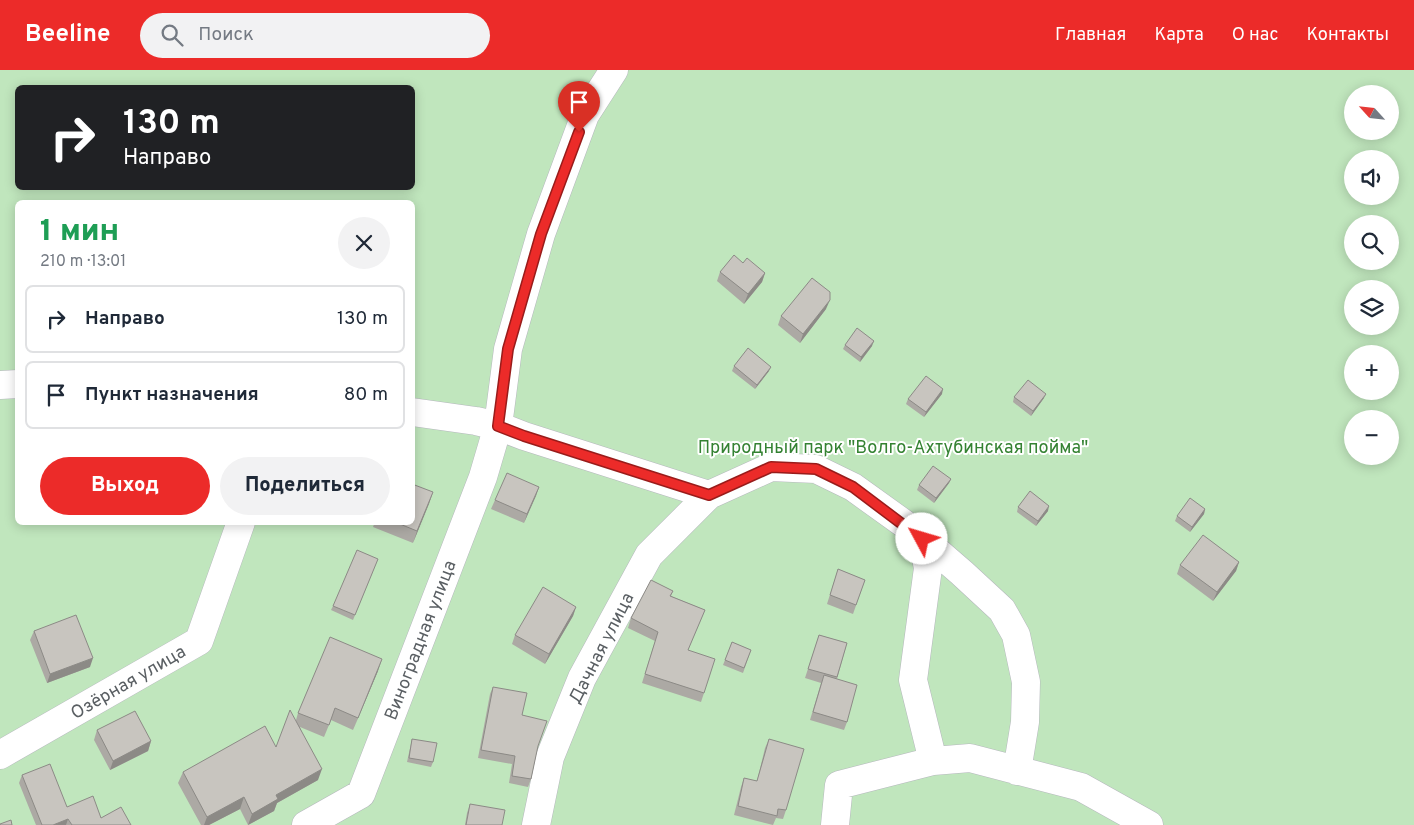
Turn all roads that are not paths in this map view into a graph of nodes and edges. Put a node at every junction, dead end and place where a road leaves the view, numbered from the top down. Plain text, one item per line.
1 (614, 70) edge
2 (15, 384) edge
3 (0, 385) edge
4 (415, 412) edge
5 (498, 426) junction
6 (709, 495) junction
7 (240, 525) edge
8 (922, 539) junction
9 (0, 755) edge
10 (933, 761) junction
11 (1017, 771) junction
12 (306, 825) edge
13 (536, 825) edge
14 (835, 825) edge
15 (1149, 825) edge

1 - 5 street, Виноградная улица
2 - 3 street
4 - 5 street
5 - 6 street
5 - 12 street, Виноградная улица
6 - 8 street
6 - 13 street, Дачная улица
7 - 9 street, Озёрная улица
8 - 10 street
8 - 11 street
10 - 11 street
10 - 14 street
11 - 15 street

